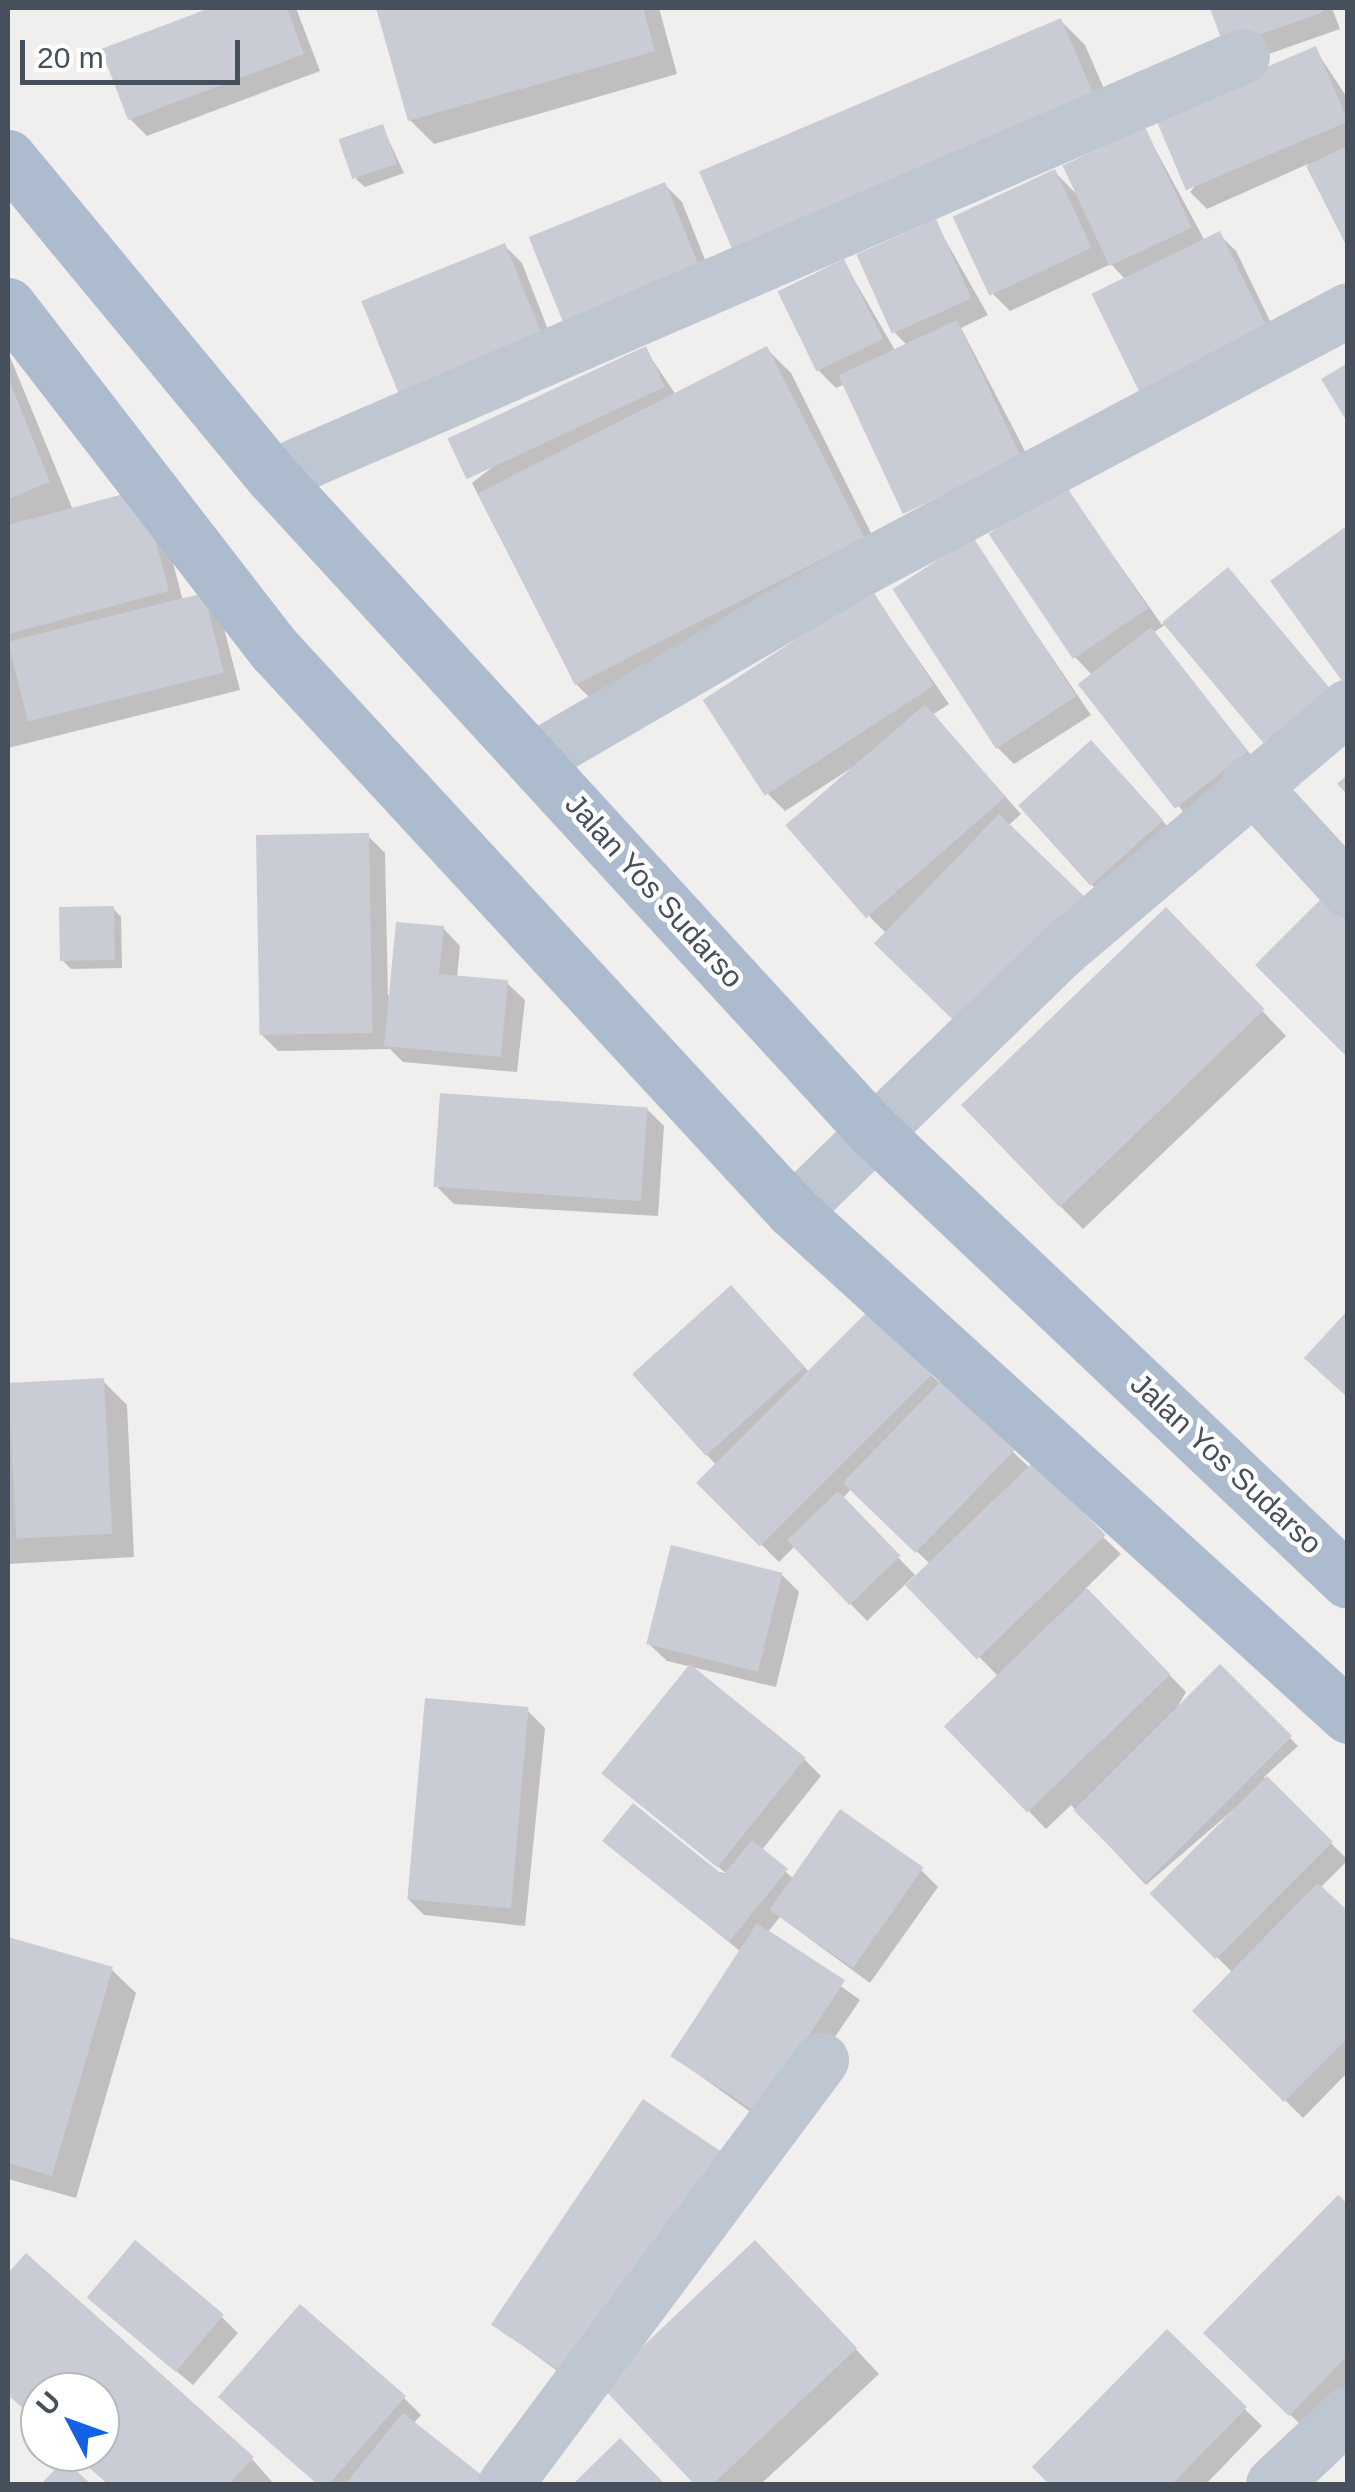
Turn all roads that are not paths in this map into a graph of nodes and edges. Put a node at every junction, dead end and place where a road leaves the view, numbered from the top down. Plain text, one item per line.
1 (1242, 56) dead end
2 (8, 157) edge
3 (8, 305) edge
4 (1348, 310) edge
5 (272, 476) junction
6 (1348, 706) edge
7 (534, 759) junction
8 (1249, 782) junction
9 (1348, 890) edge
10 (871, 1130) junction
11 (793, 1212) junction
12 (1348, 1582) edge
13 (1348, 1716) edge
14 (821, 2060) dead end
15 (1348, 2413) edge
16 (505, 2484) edge
17 (1273, 2484) edge

1 - 5 street
2 - 5 main road, Jalan Yos Sudarso
3 - 11 main road
4 - 7 street
5 - 7 main road, Jalan Yos Sudarso
6 - 8 street
7 - 10 main road, Jalan Yos Sudarso
8 - 9 street
8 - 10 street
10 - 11 street
10 - 12 main road, Jalan Yos Sudarso
11 - 13 main road
14 - 16 street
15 - 17 street

